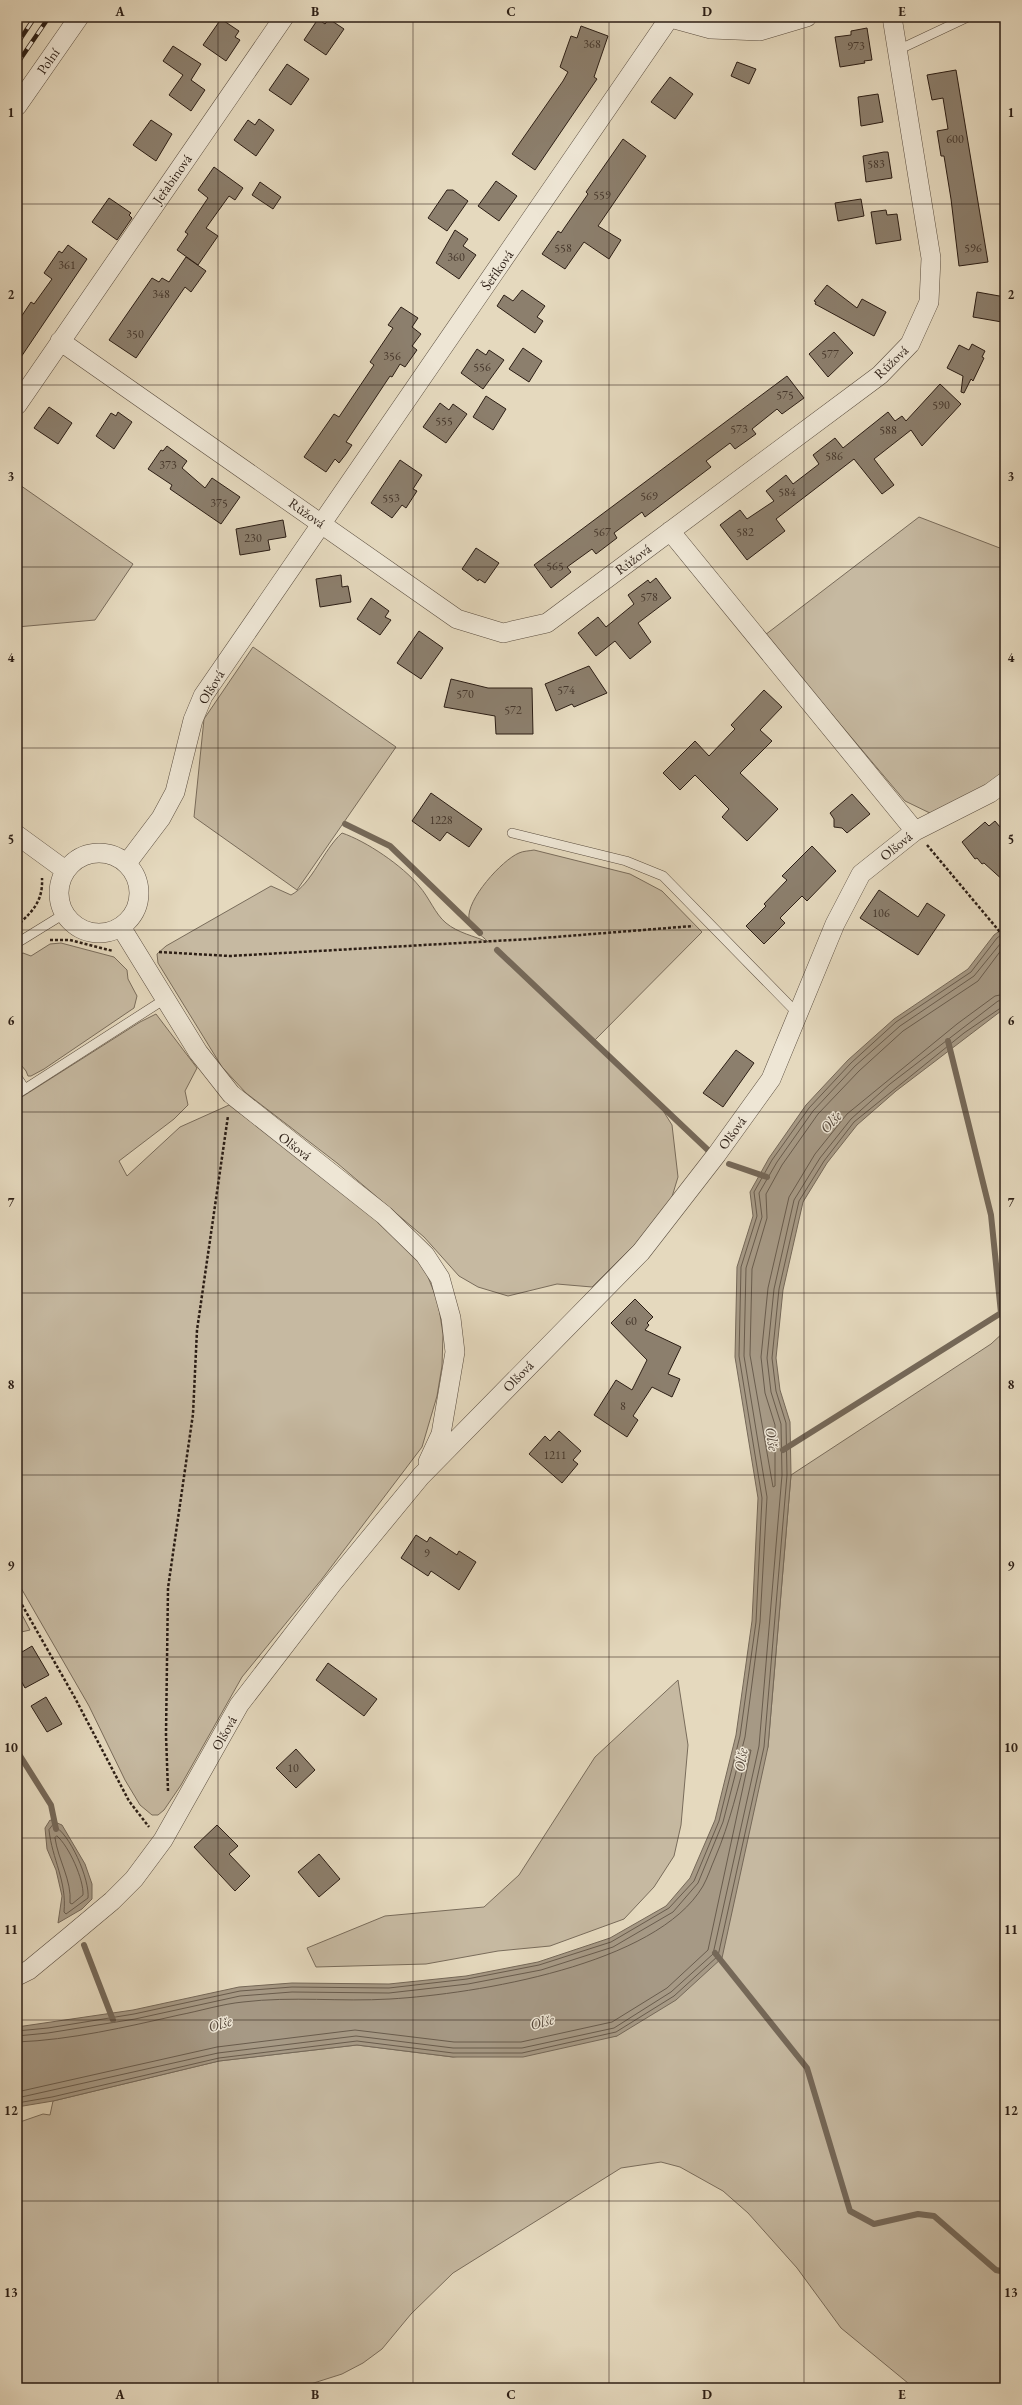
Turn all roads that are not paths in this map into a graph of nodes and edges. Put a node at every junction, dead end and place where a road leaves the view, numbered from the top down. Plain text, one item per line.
1 (79, 17) edge
2 (284, 17) edge
3 (807, 17) edge
4 (892, 17) edge
5 (968, 17) edge
6 (670, 18) edge
7 (898, 50) junction
8 (17, 106) edge
9 (60, 341) junction
10 (17, 404) edge
11 (322, 524) junction
12 (670, 531) junction
13 (1005, 782) edge
14 (915, 831) junction
15 (512, 833) dead end
16 (17, 835) edge
17 (127, 863) junction
18 (65, 870) junction
19 (64, 914) junction
20 (121, 927) junction
21 (17, 942) edge
22 (165, 999) junction
23 (798, 1014) junction
24 (17, 1077) edge
25 (21, 1092) edge
26 (421, 1476) junction
27 (17, 1976) edge

1 - 8 street, Polní
2 - 9 street, Jeřabinová
3 - 6 street
4 - 7 street, Růžová
5 - 7 lane
6 - 11 street, Šeříková
7 - 12 street, Růžová
9 - 10 street, Jeřabinová
9 - 11 street, Růžová
11 - 12 street, Růžová
11 - 17 street, Olšová
12 - 14 street
13 - 14 street, Olšová
14 - 23 street, Olšová
15 - 23 lane
16 - 18 street
17 - 18 street
17 - 20 street
18 - 19 street
19 - 20 street
19 - 21 lane
20 - 22 street, Olšová
22 - 25 lane
22 - 26 street, Olšová
23 - 26 street, Olšová
24 - 25 lane
26 - 27 street, Olšová

